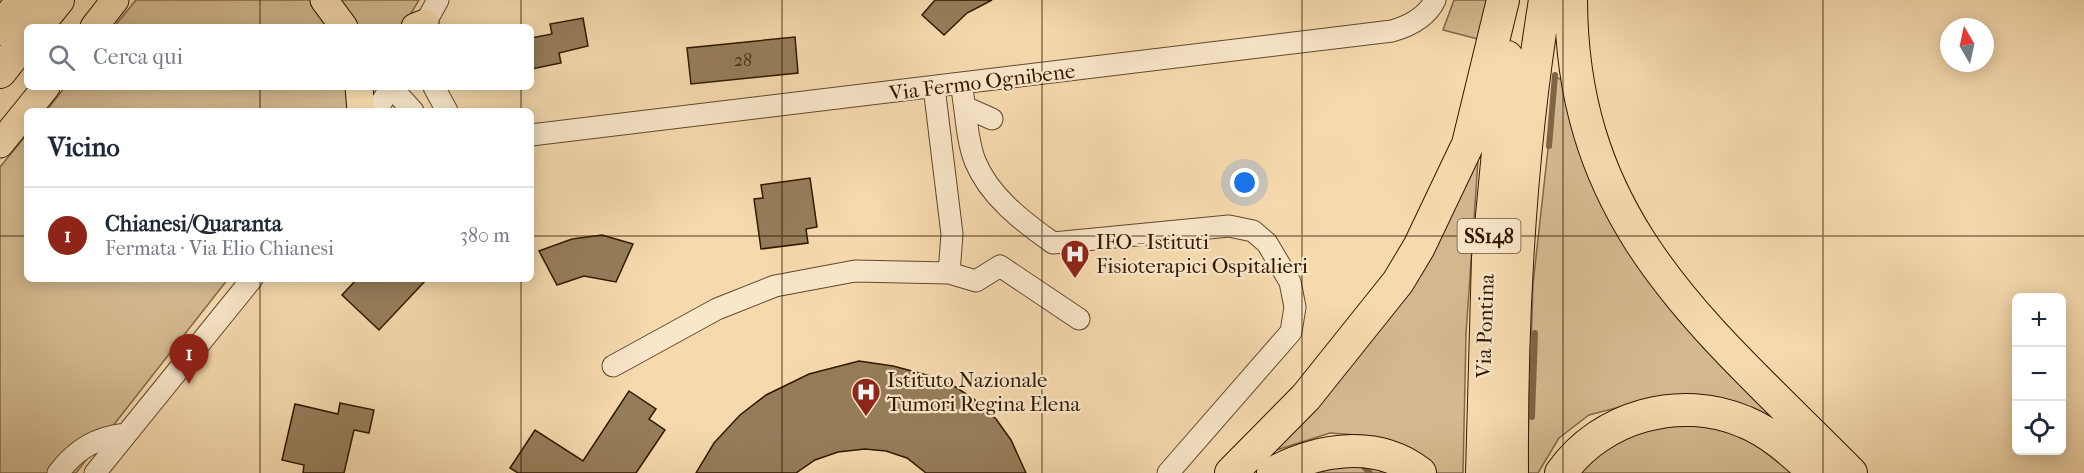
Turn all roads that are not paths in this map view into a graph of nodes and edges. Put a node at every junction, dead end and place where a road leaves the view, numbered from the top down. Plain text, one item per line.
1 (23, 0) edge
2 (58, 0) edge
3 (115, 0) edge
4 (324, 0) edge
5 (1503, 0) edge
6 (1515, 0) edge
7 (1545, 0) edge
8 (1570, 0) edge
9 (1431, 5) edge
10 (38, 24) edge
11 (96, 24) edge
12 (342, 24) edge
13 (0, 29) edge
14 (24, 42) edge
15 (0, 72) edge
16 (961, 84) junction
17 (934, 87) junction
18 (44, 90) edge
19 (359, 90) edge
20 (389, 90) edge
21 (394, 90) edge
22 (436, 90) edge
23 (965, 107) junction
24 (29, 108) edge
25 (361, 108) edge
26 (378, 108) edge
27 (410, 108) edge
28 (445, 108) edge
29 (24, 114) edge
30 (992, 118) dead end
31 (534, 135) edge
32 (0, 144) edge
33 (949, 273) junction
34 (250, 282) edge
35 (1079, 319) dead end
36 (613, 366) dead end
37 (126, 434) junction
38 (58, 473) edge
39 (95, 473) edge
40 (1168, 473) edge
41 (1231, 473) edge
42 (1273, 473) edge
43 (1420, 473) edge
44 (1482, 473) edge
45 (1512, 473) edge
46 (1561, 473) edge
47 (1815, 473) edge
48 (1851, 473) edge

1 - 13 highway
2 - 10 highway
3 - 11 main road
4 - 12 main road
5 - 41 highway
6 - 44 highway, Via Pontina / SS148
7 - 45 highway, Via Pontina / SS148
8 - 48 highway
9 - 16 street, Via Fermo Ognibene
14 - 15 highway
16 - 17 street, Via Fermo Ognibene
16 - 23 street
17 - 31 street, Via Fermo Ognibene
17 - 33 street
18 - 24 main road
19 - 25 main road
20 - 26 street
21 - 27 street
22 - 28 street
23 - 30 street
23 - 40 street
29 - 32 main road
33 - 35 street
33 - 36 street
34 - 37 street
37 - 38 street
37 - 39 street
42 - 43 highway
46 - 47 highway

